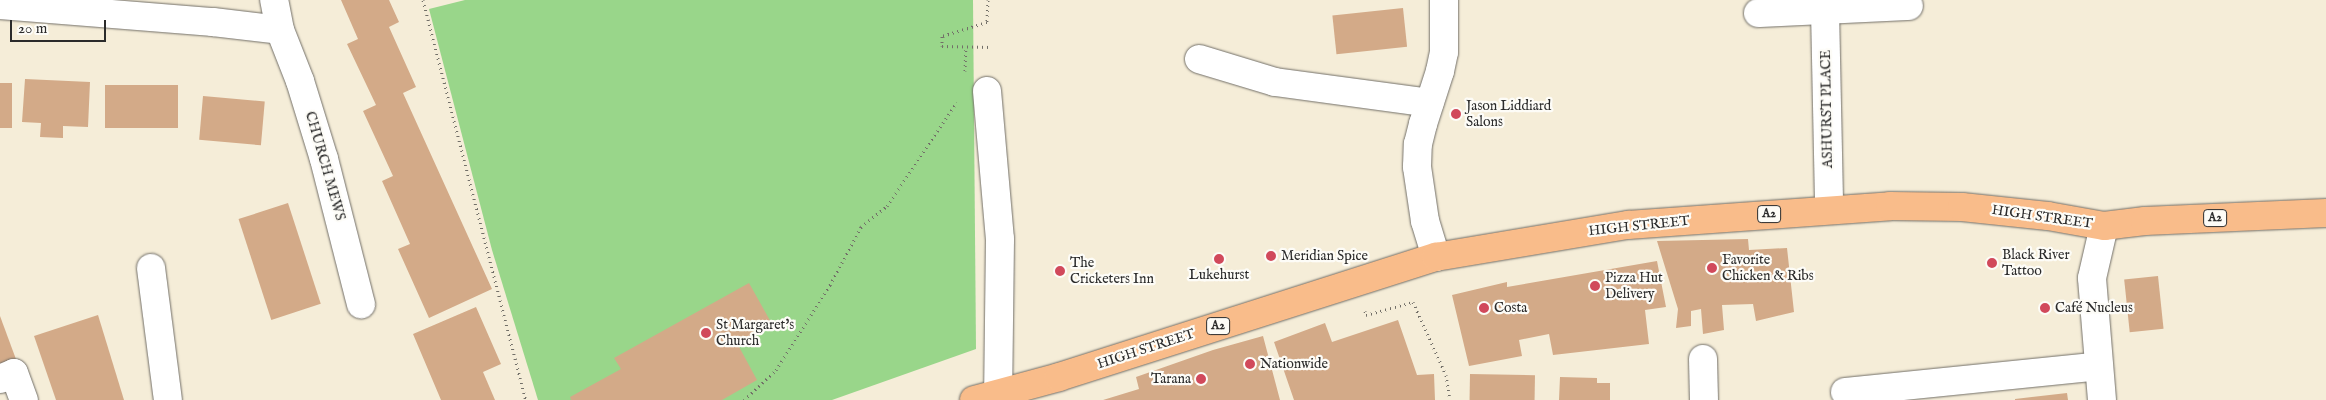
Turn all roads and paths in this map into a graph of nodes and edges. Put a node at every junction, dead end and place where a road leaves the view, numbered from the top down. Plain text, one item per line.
1 (274, 0) edge
2 (423, 0) edge
3 (988, 0) edge
4 (1444, 0) edge
5 (0, 5) edge
6 (1909, 6) dead end
7 (1825, 10) junction
8 (1758, 14) dead end
9 (280, 30) junction
10 (991, 46) dead end
11 (966, 47) junction
12 (1199, 60) dead end
13 (965, 73) dead end
14 (988, 91) dead end
15 (959, 98) dead end
16 (1430, 103) junction
17 (1829, 209) junction
18 (2326, 213) edge
19 (2104, 226) junction
20 (1436, 257) junction
21 (150, 268) dead end
22 (1356, 282) junction
23 (362, 304) dead end
24 (1703, 359) dead end
25 (2099, 366) junction
26 (0, 379) edge
27 (1845, 392) dead end
28 (990, 397) edge
29 (24, 400) edge
30 (168, 400) edge
31 (526, 400) edge
32 (744, 400) edge
33 (1450, 400) edge
34 (1704, 400) edge
35 (2102, 400) edge

1 - 9 street, CHURCH MEWS
2 - 31 path
3 - 11 path
4 - 16 street
5 - 9 street
6 - 7 street
7 - 8 street
7 - 17 street, ASHURST PLACE
9 - 23 street, CHURCH MEWS
10 - 11 path
11 - 13 path
12 - 16 street
14 - 28 street
15 - 32 path
16 - 20 street
17 - 19 main road, HIGH STREET / A2
17 - 20 main road, HIGH STREET / A2
18 - 19 main road, HIGH STREET / A2
19 - 25 street
20 - 22 main road, HIGH STREET / A2
21 - 30 street
22 - 28 main road, HIGH STREET / A2
22 - 33 path
24 - 34 street
25 - 27 street
25 - 35 street
26 - 29 street

